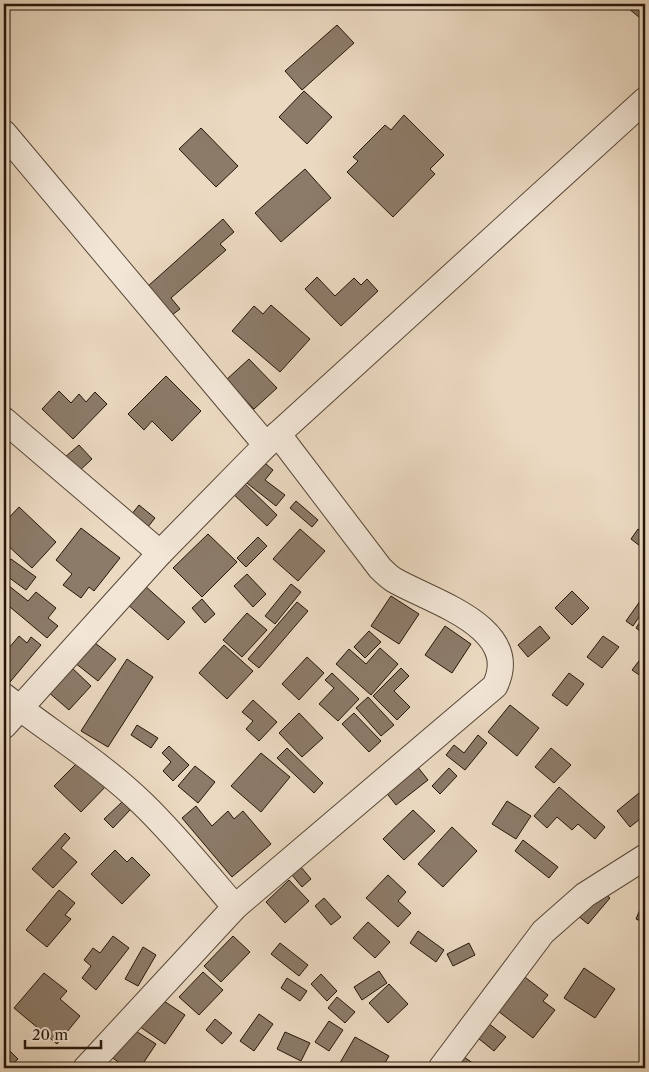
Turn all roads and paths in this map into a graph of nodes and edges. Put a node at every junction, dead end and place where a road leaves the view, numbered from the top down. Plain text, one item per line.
1 (645, 100) edge
2 (4, 133) edge
3 (4, 420) edge
4 (272, 440) junction
5 (160, 553) junction
6 (9, 710) edge
7 (645, 857) edge
8 (235, 907) junction
9 (86, 1068) edge
10 (441, 1068) edge

1 - 4 street
2 - 4 street
3 - 5 street
4 - 5 street
4 - 8 street
5 - 6 street
6 - 8 street
7 - 10 street
8 - 9 street

